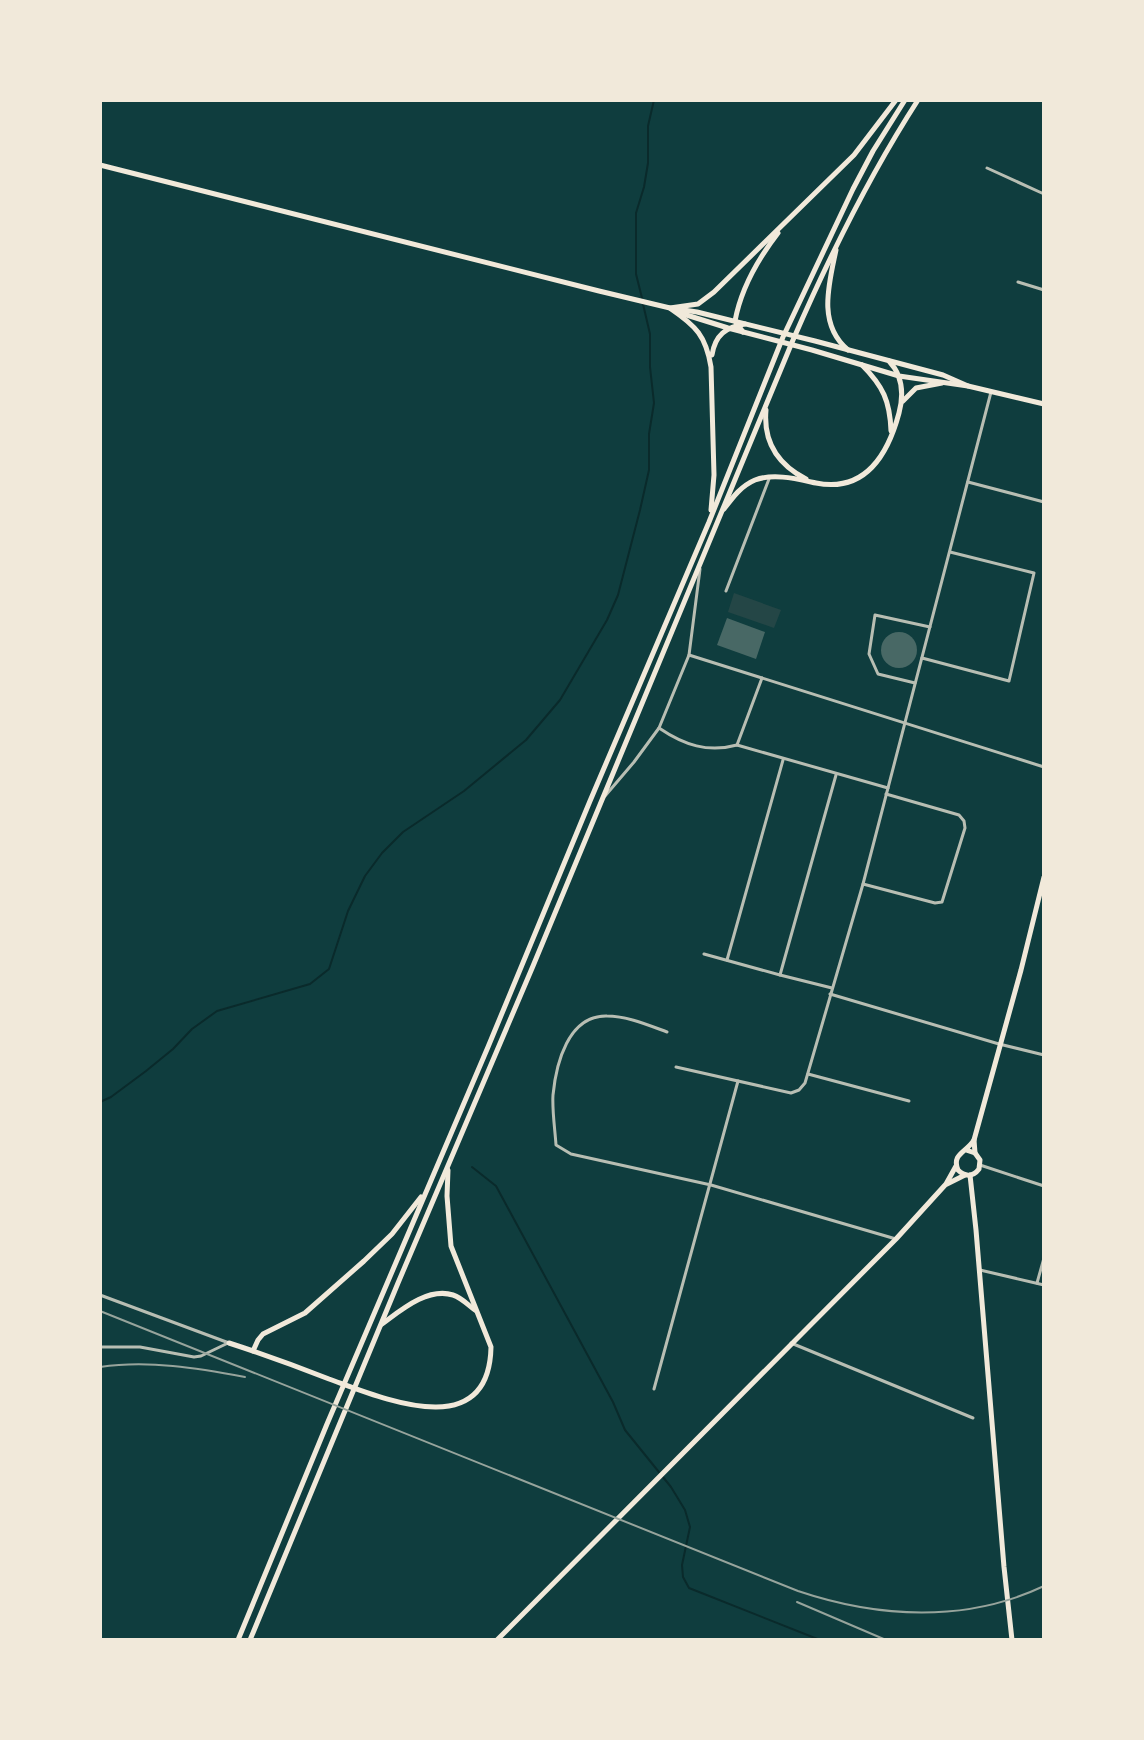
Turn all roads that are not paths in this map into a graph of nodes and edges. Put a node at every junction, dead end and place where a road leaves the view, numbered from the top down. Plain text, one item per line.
1 (896, 100) edge
2 (905, 100) edge
3 (918, 100) edge
4 (100, 165) edge
5 (987, 168) dead end
6 (1044, 194) edge
7 (792, 217) junction
8 (837, 243) junction
9 (1018, 282) dead end
10 (1044, 290) edge
11 (667, 308) junction
12 (736, 323) junction
13 (728, 328) junction
14 (743, 332) junction
15 (848, 350) junction
16 (889, 361) junction
17 (862, 365) junction
18 (711, 367) junction
19 (899, 376) junction
20 (942, 383) junction
21 (968, 386) junction
22 (991, 392) junction
23 (767, 402) junction
24 (1044, 404) edge
25 (901, 406) junction
26 (891, 436) junction
27 (770, 477) junction
28 (811, 482) junction
29 (968, 482) junction
30 (1044, 502) edge
31 (719, 516) junction
32 (709, 522) junction
33 (950, 552) junction
34 (701, 559) junction
35 (726, 591) dead end
36 (930, 627) junction
37 (689, 655) junction
38 (922, 658) junction
39 (762, 678) junction
40 (916, 683) junction
41 (905, 723) junction
42 (659, 728) junction
43 (737, 745) junction
44 (783, 759) junction
45 (1044, 767) edge
46 (836, 774) junction
47 (888, 788) junction
48 (886, 794) junction
49 (600, 802) junction
50 (1044, 877) edge
51 (863, 884) junction
52 (704, 954) dead end
53 (727, 960) junction
54 (780, 975) junction
55 (832, 988) junction
56 (830, 994) junction
57 (667, 1032) dead end
58 (999, 1044) junction
59 (1044, 1055) edge
60 (676, 1067) dead end
61 (808, 1073) junction
62 (738, 1081) junction
63 (909, 1101) dead end
64 (974, 1140) junction
65 (966, 1150) junction
66 (975, 1153) junction
67 (980, 1165) junction
68 (956, 1166) junction
69 (448, 1167) junction
70 (967, 1175) junction
71 (946, 1184) junction
72 (711, 1185) junction
73 (1044, 1186) edge
74 (426, 1190) junction
75 (896, 1239) junction
76 (1044, 1258) edge
77 (980, 1270) junction
78 (1037, 1283) junction
79 (1044, 1285) edge
80 (100, 1295) edge
81 (477, 1312) junction
82 (381, 1324) junction
83 (229, 1343) junction
84 (791, 1343) junction
85 (100, 1347) edge
86 (253, 1351) junction
87 (654, 1389) dead end
88 (973, 1418) dead end
89 (503, 1634) junction
90 (253, 1638) edge
91 (238, 1640) edge
92 (497, 1640) edge
93 (511, 1640) edge
94 (1012, 1640) edge

1 - 7 main road
2 - 32 main road
3 - 8 main road
4 - 11 main road
5 - 6 street
7 - 11 main road
7 - 12 main road
8 - 15 main road
8 - 23 main road
9 - 10 street
11 - 12 main road
11 - 13 main road
11 - 18 main road
12 - 13 main road
12 - 14 main road
12 - 15 main road
13 - 14 main road
13 - 18 main road
14 - 17 main road
15 - 16 main road
16 - 19 main road
16 - 21 main road
17 - 19 main road
17 - 26 main road
18 - 32 main road
19 - 20 main road
19 - 25 main road
20 - 21 main road
20 - 25 main road
21 - 22 main road
22 - 24 main road
22 - 29 street
23 - 28 main road
23 - 31 main road
25 - 26 main road
26 - 28 main road
27 - 28 main road
27 - 31 main road
27 - 35 street
29 - 30 street
29 - 33 street
31 - 34 main road
32 - 74 main road
33 - 36 street
33 - 38 street
34 - 37 street
34 - 49 main road
36 - 38 street
36 - 40 street
37 - 39 street
37 - 42 street
38 - 40 street
39 - 41 street
39 - 43 street
40 - 41 street
41 - 45 street
41 - 47 street
42 - 43 street
42 - 49 street
43 - 44 street
44 - 46 street
44 - 53 street
46 - 47 street
46 - 54 street
47 - 48 street
48 - 51 street
48 - 51 street
49 - 69 main road
50 - 58 main road
51 - 55 street
52 - 53 street
53 - 54 street
54 - 55 street
55 - 56 street
56 - 58 street
56 - 61 street
57 - 72 street
58 - 59 street
58 - 64 main road
60 - 62 street
61 - 62 street
61 - 63 street
62 - 72 street
64 - 65 main road
64 - 66 main road
65 - 66 main road
65 - 68 main road
66 - 67 main road
67 - 70 main road
67 - 73 street
68 - 70 main road
68 - 71 main road
69 - 81 main road
69 - 82 main road
70 - 71 main road
70 - 77 main road
71 - 75 main road
72 - 75 street
72 - 87 street
74 - 86 main road
74 - 91 main road
75 - 84 main road
76 - 78 street
77 - 78 street
77 - 94 main road
78 - 79 street
80 - 83 street
81 - 82 main road
81 - 86 main road
82 - 90 main road
83 - 85 street
83 - 86 main road
84 - 88 street
84 - 89 main road
89 - 92 main road
89 - 93 street

